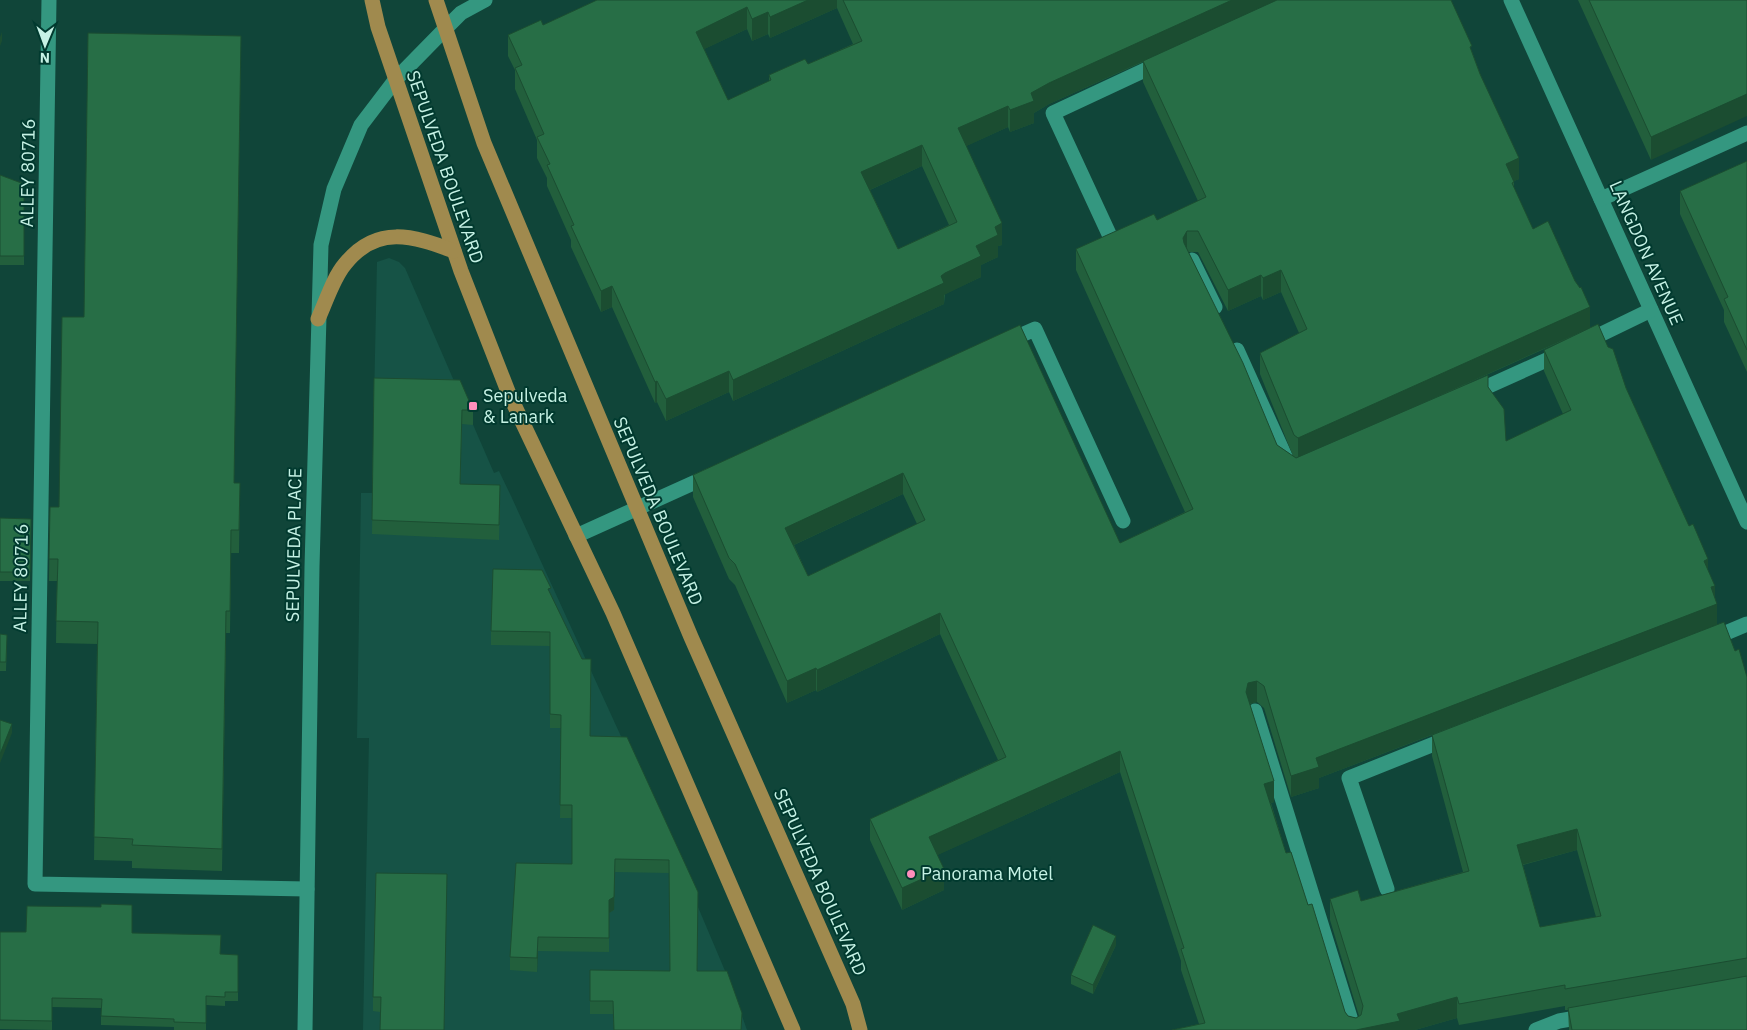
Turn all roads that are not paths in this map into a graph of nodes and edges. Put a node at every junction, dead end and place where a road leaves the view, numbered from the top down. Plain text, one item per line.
1 (49, 0) edge
2 (372, 0) edge
3 (436, 0) edge
4 (485, 0) edge
5 (1511, 0) edge
6 (446, 28) junction
7 (1170, 59) edge
8 (396, 79) junction
9 (1747, 134) edge
10 (1601, 199) junction
11 (1109, 234) edge
12 (454, 251) junction
13 (1192, 260) edge
14 (1651, 310) junction
15 (318, 319) junction
16 (1222, 320) edge
17 (1230, 337) edge
18 (990, 350) edge
19 (1455, 401) edge
20 (1306, 467) edge
21 (727, 468) edge
22 (636, 509) junction
23 (1123, 521) dead end
24 (1747, 522) edge
25 (576, 536) junction
26 (1747, 624) edge
27 (1696, 646) edge
28 (1255, 711) edge
29 (1462, 734) edge
30 (308, 889) junction
31 (1386, 889) dead end
32 (1606, 1013) edge
33 (305, 1030) edge
34 (793, 1030) edge
35 (860, 1030) edge
36 (1354, 1030) edge
37 (1536, 1030) edge

1 - 30 street, ALLEY 80716
2 - 8 main road, SEPULVEDA BOULEVARD
3 - 6 main road, SEPULVEDA BOULEVARD
4 - 6 street, SEPULVEDA PLACE
5 - 10 street, LANGDON AVENUE
6 - 8 street, SEPULVEDA PLACE
6 - 22 main road, SEPULVEDA BOULEVARD
7 - 11 street
8 - 12 main road, SEPULVEDA BOULEVARD
8 - 15 street, SEPULVEDA PLACE
9 - 10 street
10 - 14 street, LANGDON AVENUE
12 - 15 main road
12 - 25 main road, SEPULVEDA BOULEVARD
13 - 16 street
14 - 19 street
14 - 24 street, LANGDON AVENUE
15 - 30 street, SEPULVEDA PLACE
17 - 20 street
18 - 23 street
21 - 22 street
22 - 25 street
22 - 35 main road, SEPULVEDA BOULEVARD
25 - 34 main road, SEPULVEDA BOULEVARD
26 - 27 street
28 - 36 street
29 - 31 street
30 - 33 street, SEPULVEDA PLACE
32 - 37 street

